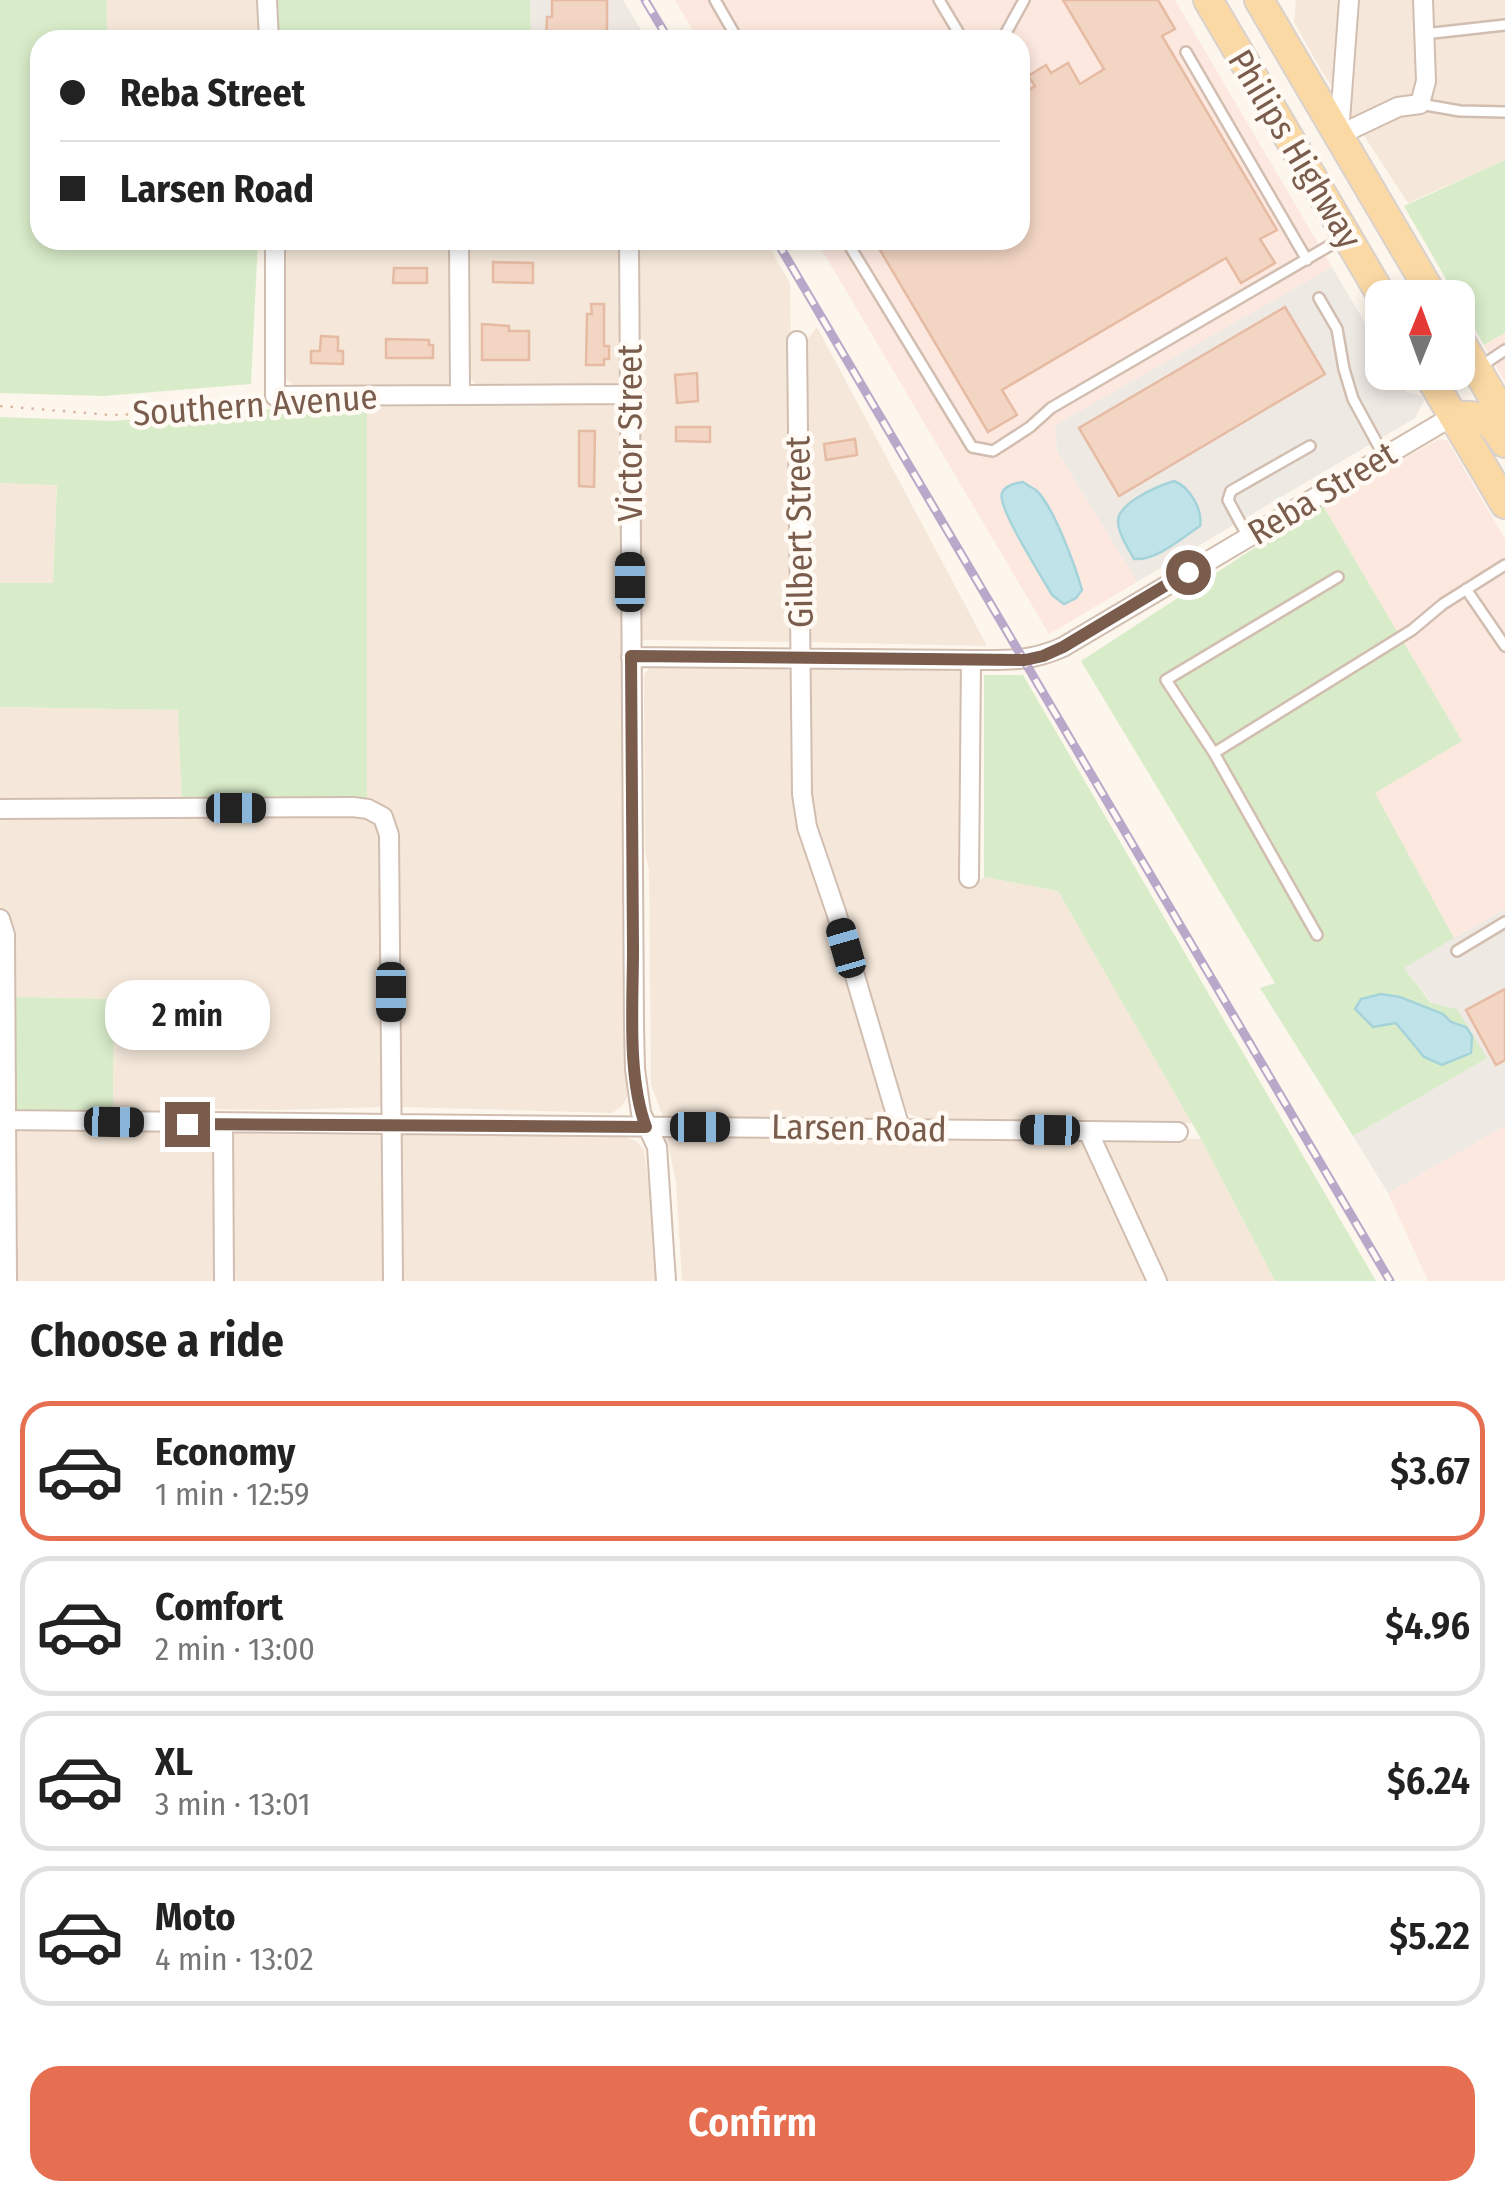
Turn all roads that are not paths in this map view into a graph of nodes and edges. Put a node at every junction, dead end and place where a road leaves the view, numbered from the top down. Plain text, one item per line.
1 (267, 0) edge
2 (715, 0) edge
3 (939, 0) edge
4 (1024, 0) edge
5 (1208, 0) edge
6 (1259, 0) edge
7 (1349, 0) edge
8 (1423, 0) edge
9 (1505, 26) edge
10 (268, 30) edge
11 (732, 30) edge
12 (956, 30) edge
13 (1008, 30) edge
14 (1424, 34) junction
15 (1186, 52) dead end
16 (1420, 104) junction
17 (1505, 112) edge
18 (1339, 135) junction
19 (1347, 236) junction
20 (274, 250) edge
21 (459, 250) edge
22 (629, 250) edge
23 (852, 250) edge
24 (1307, 260) junction
25 (1373, 280) edge
26 (1424, 280) edge
27 (1320, 298) dead end
28 (797, 341) dead end
29 (1505, 350) edge
30 (1476, 369) joint
31 (1438, 390) edge
32 (460, 393) junction
33 (630, 394) junction
34 (1453, 416) junction
35 (1505, 418) edge
36 (1505, 443) edge
37 (1310, 446) dead end
38 (1384, 456) junction
39 (1505, 504) edge
40 (1248, 537) junction
41 (1505, 565) edge
42 (1338, 577) dead end
43 (1466, 589) junction
44 (1505, 646) edge
45 (631, 656) junction
46 (800, 659) junction
47 (971, 660) junction
48 (1214, 754) junction
49 (0, 809) edge
50 (970, 878) dead end
51 (0, 919) edge
52 (1505, 922) edge
53 (1318, 935) dead end
54 (1457, 951) dead end
55 (3, 1120) edge
56 (223, 1124) junction
57 (392, 1125) junction
58 (646, 1127) junction
59 (900, 1128) junction
60 (1088, 1131) junction
61 (1178, 1132) dead end
62 (7, 1281) edge
63 (224, 1281) edge
64 (393, 1281) edge
65 (666, 1281) edge
66 (1157, 1281) edge

1 - 10 street
2 - 11 lane
3 - 12 lane
4 - 13 lane
5 - 19 main road, Philips Highway
6 - 18 main road, Philips Highway
7 - 18 street
8 - 14 street
9 - 14 lane
14 - 16 street
15 - 24 lane
16 - 17 lane
16 - 18 street
18 - 26 main road, Philips Highway
19 - 24 lane
19 - 25 main road, Philips Highway
20 - 32 street, Southern Avenue
21 - 32 street
22 - 33 street, Victor Street
23 - 24 lane
27 - 38 lane
28 - 46 street, Gilbert Street
29 - 30 lane
30 - 35 main road
31 - 34 main road
32 - 33 street, Southern Avenue
33 - 45 street, Victor Street
34 - 36 main road
34 - 38 street, Reba Street
34 - 39 main road
37 - 40 lane
38 - 40 street, Reba Street
40 - 47 street, Reba Street
41 - 43 lane
42 - 48 lane
43 - 44 lane
43 - 48 lane
45 - 46 street
45 - 58 street, Victor Street
46 - 47 street
46 - 59 street, Gilbert Street
47 - 50 street
48 - 53 lane
49 - 57 street
51 - 55 street
52 - 54 lane
55 - 56 street, Larsen Road
55 - 62 street
56 - 57 street, Larsen Road
56 - 63 street
57 - 58 street, Larsen Road
57 - 64 street
58 - 59 street, Larsen Road
58 - 65 street, Victor Street
59 - 60 street, Larsen Road
60 - 61 street, Larsen Road
60 - 66 street

